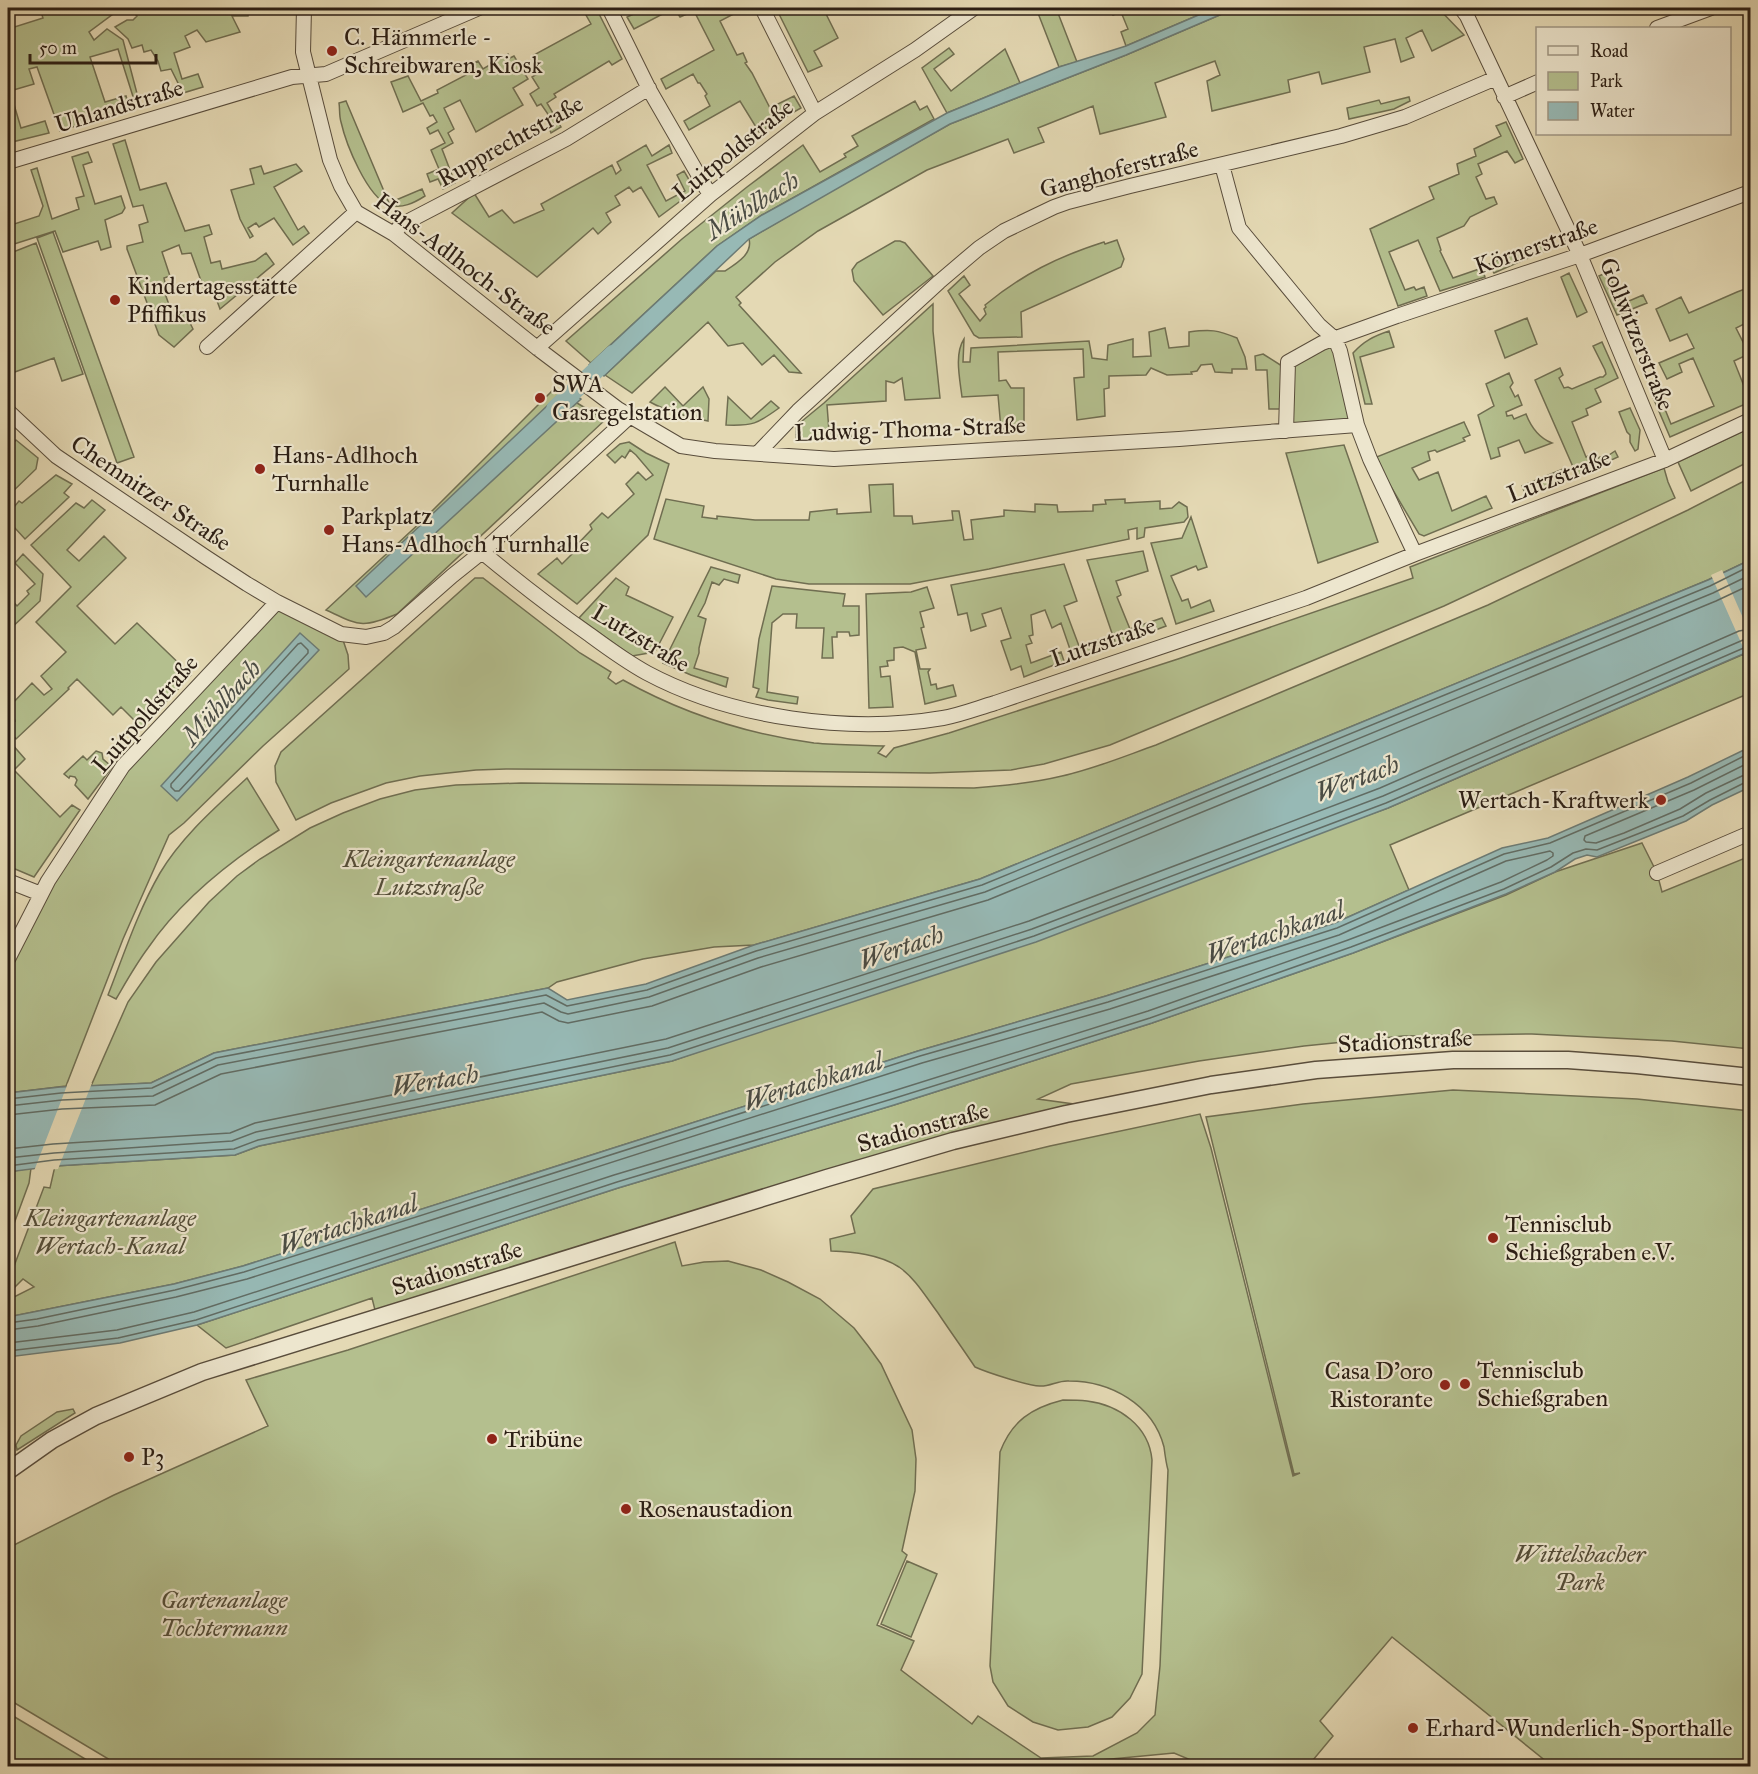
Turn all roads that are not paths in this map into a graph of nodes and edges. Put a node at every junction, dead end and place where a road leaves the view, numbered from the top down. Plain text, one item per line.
1 (304, 8) edge
2 (479, 8) edge
3 (609, 8) edge
4 (762, 8) edge
5 (974, 8) edge
6 (1461, 8) edge
7 (1711, 8) edge
8 (1660, 27) edge
9 (309, 76) junction
10 (1496, 78) junction
11 (1536, 83) edge
12 (649, 88) junction
13 (1504, 97) junction
14 (815, 113) junction
15 (8, 162) edge
16 (1222, 165) junction
17 (1750, 192) edge
18 (710, 195) junction
19 (356, 212) junction
20 (394, 234) junction
21 (1580, 255) junction
22 (1335, 339) junction
23 (207, 347) dead end
24 (537, 348) junction
25 (8, 411) edge
26 (629, 417) junction
27 (1750, 420) edge
28 (1357, 425) junction
29 (1286, 431) junction
30 (757, 454) junction
31 (1665, 460) junction
32 (482, 552) junction
33 (1415, 554) junction
34 (277, 602) junction
35 (1750, 833) edge
36 (1657, 873) dead end
37 (8, 881) edge
38 (41, 894) junction
39 (8, 959) edge
40 (1750, 1077) edge
41 (8, 1471) edge

1 - 9 street, Hans-Adlhoch-Straße
2 - 9 street, Uhlandstraße
3 - 12 street
4 - 14 street
5 - 14 street, Luitpoldstraße
6 - 10 street, Gollwitzerstraße
7 - 8 street
9 - 15 street, Uhlandstraße
9 - 19 street, Hans-Adlhoch-Straße
10 - 13 street, Gollwitzerstraße
10 - 16 street, Ganghoferstraße
11 - 13 street
12 - 18 street
12 - 20 street, Rupprechtstraße
13 - 21 street, Gollwitzerstraße
14 - 18 street, Luitpoldstraße
16 - 22 street
16 - 30 street, Ganghoferstraße
17 - 21 street, Körnerstraße
18 - 24 street, Luitpoldstraße
19 - 20 street, Hans-Adlhoch-Straße
19 - 23 street
20 - 24 street, Hans-Adlhoch-Straße
21 - 22 street, Körnerstraße
21 - 31 street, Gollwitzerstraße
22 - 28 street
22 - 29 street, Körnerstraße
24 - 26 street, Hans-Adlhoch-Straße
25 - 34 street, Chemnitzer Straße
26 - 30 street, Ludwig-Thoma-Straße
26 - 32 street
27 - 31 street, Lutzstraße
28 - 29 street, Ludwig-Thoma-Straße
28 - 33 street
29 - 30 street, Ludwig-Thoma-Straße
31 - 33 street, Lutzstraße
32 - 33 street, Lutzstraße
32 - 34 street
34 - 38 street, Luitpoldstraße
35 - 36 street
37 - 38 street
38 - 39 street, Luitpoldstraße
40 - 41 street, Stadionstraße

